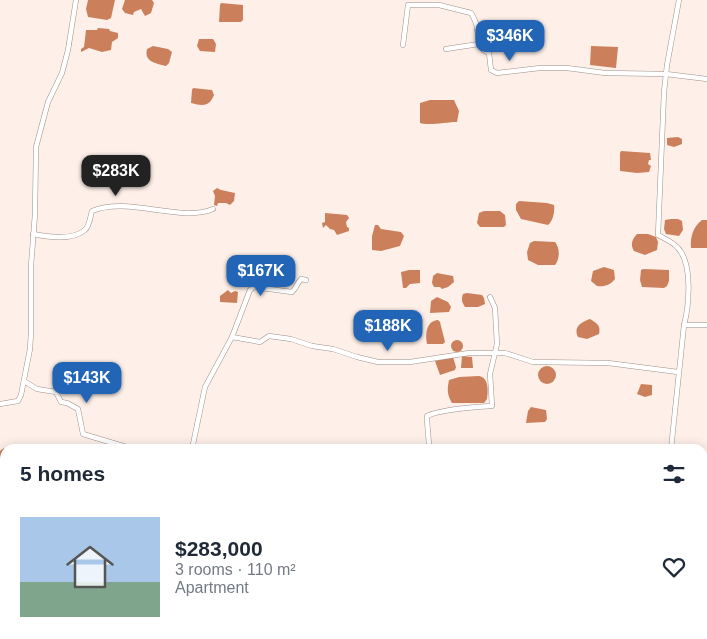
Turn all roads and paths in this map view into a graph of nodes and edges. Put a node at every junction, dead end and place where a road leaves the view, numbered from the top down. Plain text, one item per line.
1 (76, 0) edge
2 (679, 0) edge
3 (479, 44) junction
4 (403, 45) dead end
5 (446, 48) dead end
6 (666, 74) junction
7 (707, 79) edge
8 (213, 210) dead end
9 (33, 234) junction
10 (306, 280) dead end
11 (490, 297) dead end
12 (684, 325) junction
13 (707, 325) edge
14 (232, 337) junction
15 (495, 352) junction
16 (678, 372) junction
17 (24, 381) junction
18 (0, 404) edge
19 (116, 444) edge
20 (193, 444) edge
21 (429, 444) edge
22 (671, 444) edge

1 - 9 street
2 - 6 street
3 - 4 street
3 - 5 street
3 - 6 street
6 - 7 street
6 - 12 street
8 - 9 street
9 - 17 street
10 - 14 street
11 - 15 street
12 - 13 street
12 - 16 street
14 - 15 street
14 - 20 street
15 - 16 street
15 - 21 street
16 - 22 street
17 - 18 street
17 - 19 street

